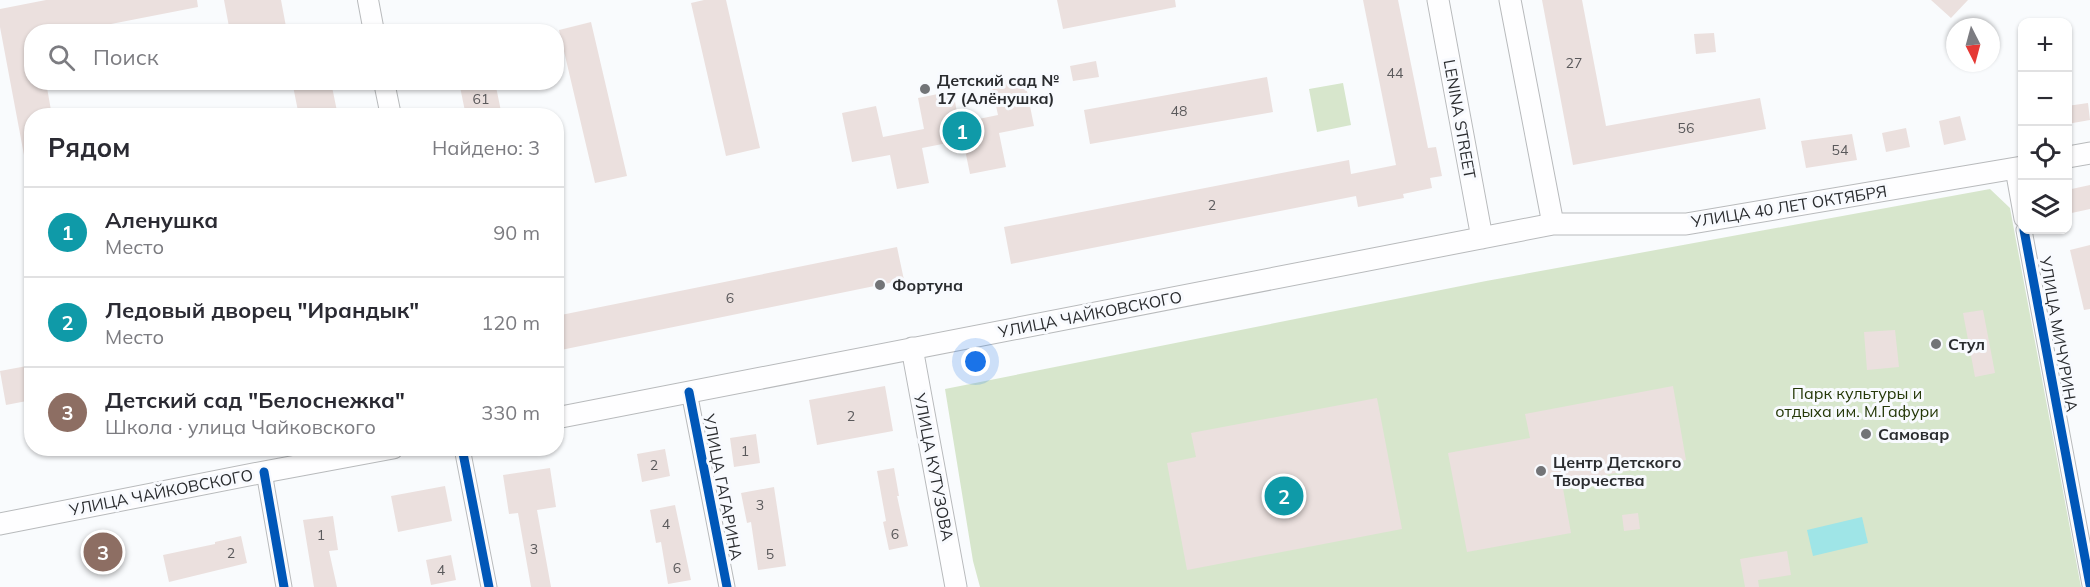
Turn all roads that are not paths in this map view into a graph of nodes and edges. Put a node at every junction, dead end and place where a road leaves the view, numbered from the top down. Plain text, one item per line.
1 (368, 0) edge
2 (1438, 0) edge
3 (1510, 0) edge
4 (372, 24) edge
5 (386, 90) edge
6 (389, 108) edge
7 (2090, 153) edge
8 (2072, 156) edge
9 (2018, 168) edge
10 (1553, 224) junction
11 (2025, 234) edge
12 (1482, 238) junction
13 (912, 348) junction
14 (689, 392) junction
15 (564, 416) edge
16 (350, 456) edge
17 (464, 456) edge
18 (264, 472) junction
19 (0, 524) edge
20 (2090, 585) edge
21 (284, 587) edge
22 (489, 587) edge
23 (727, 587) edge
24 (956, 587) edge

1 - 4 street
2 - 12 main road, LENINA STREET
3 - 10 main road
5 - 6 street
7 - 8 main road
9 - 10 main road, УЛИЦА 40 ЛЕТ ОКТЯБРЯ
10 - 12 main road, УЛИЦА ЧАЙКОВСКОГО
11 - 20 street, УЛИЦА МИЧУРИНА
12 - 13 main road, УЛИЦА ЧАЙКОВСКОГО
13 - 14 main road, УЛИЦА ЧАЙКОВСКОГО
13 - 24 main road, УЛИЦА КУТУЗОВА
14 - 15 main road, УЛИЦА ЧАЙКОВСКОГО
14 - 23 street, УЛИЦА ГАГАРИНА
16 - 18 main road, УЛИЦА ЧАЙКОВСКОГО
17 - 22 street
18 - 19 main road, УЛИЦА ЧАЙКОВСКОГО
18 - 21 street

